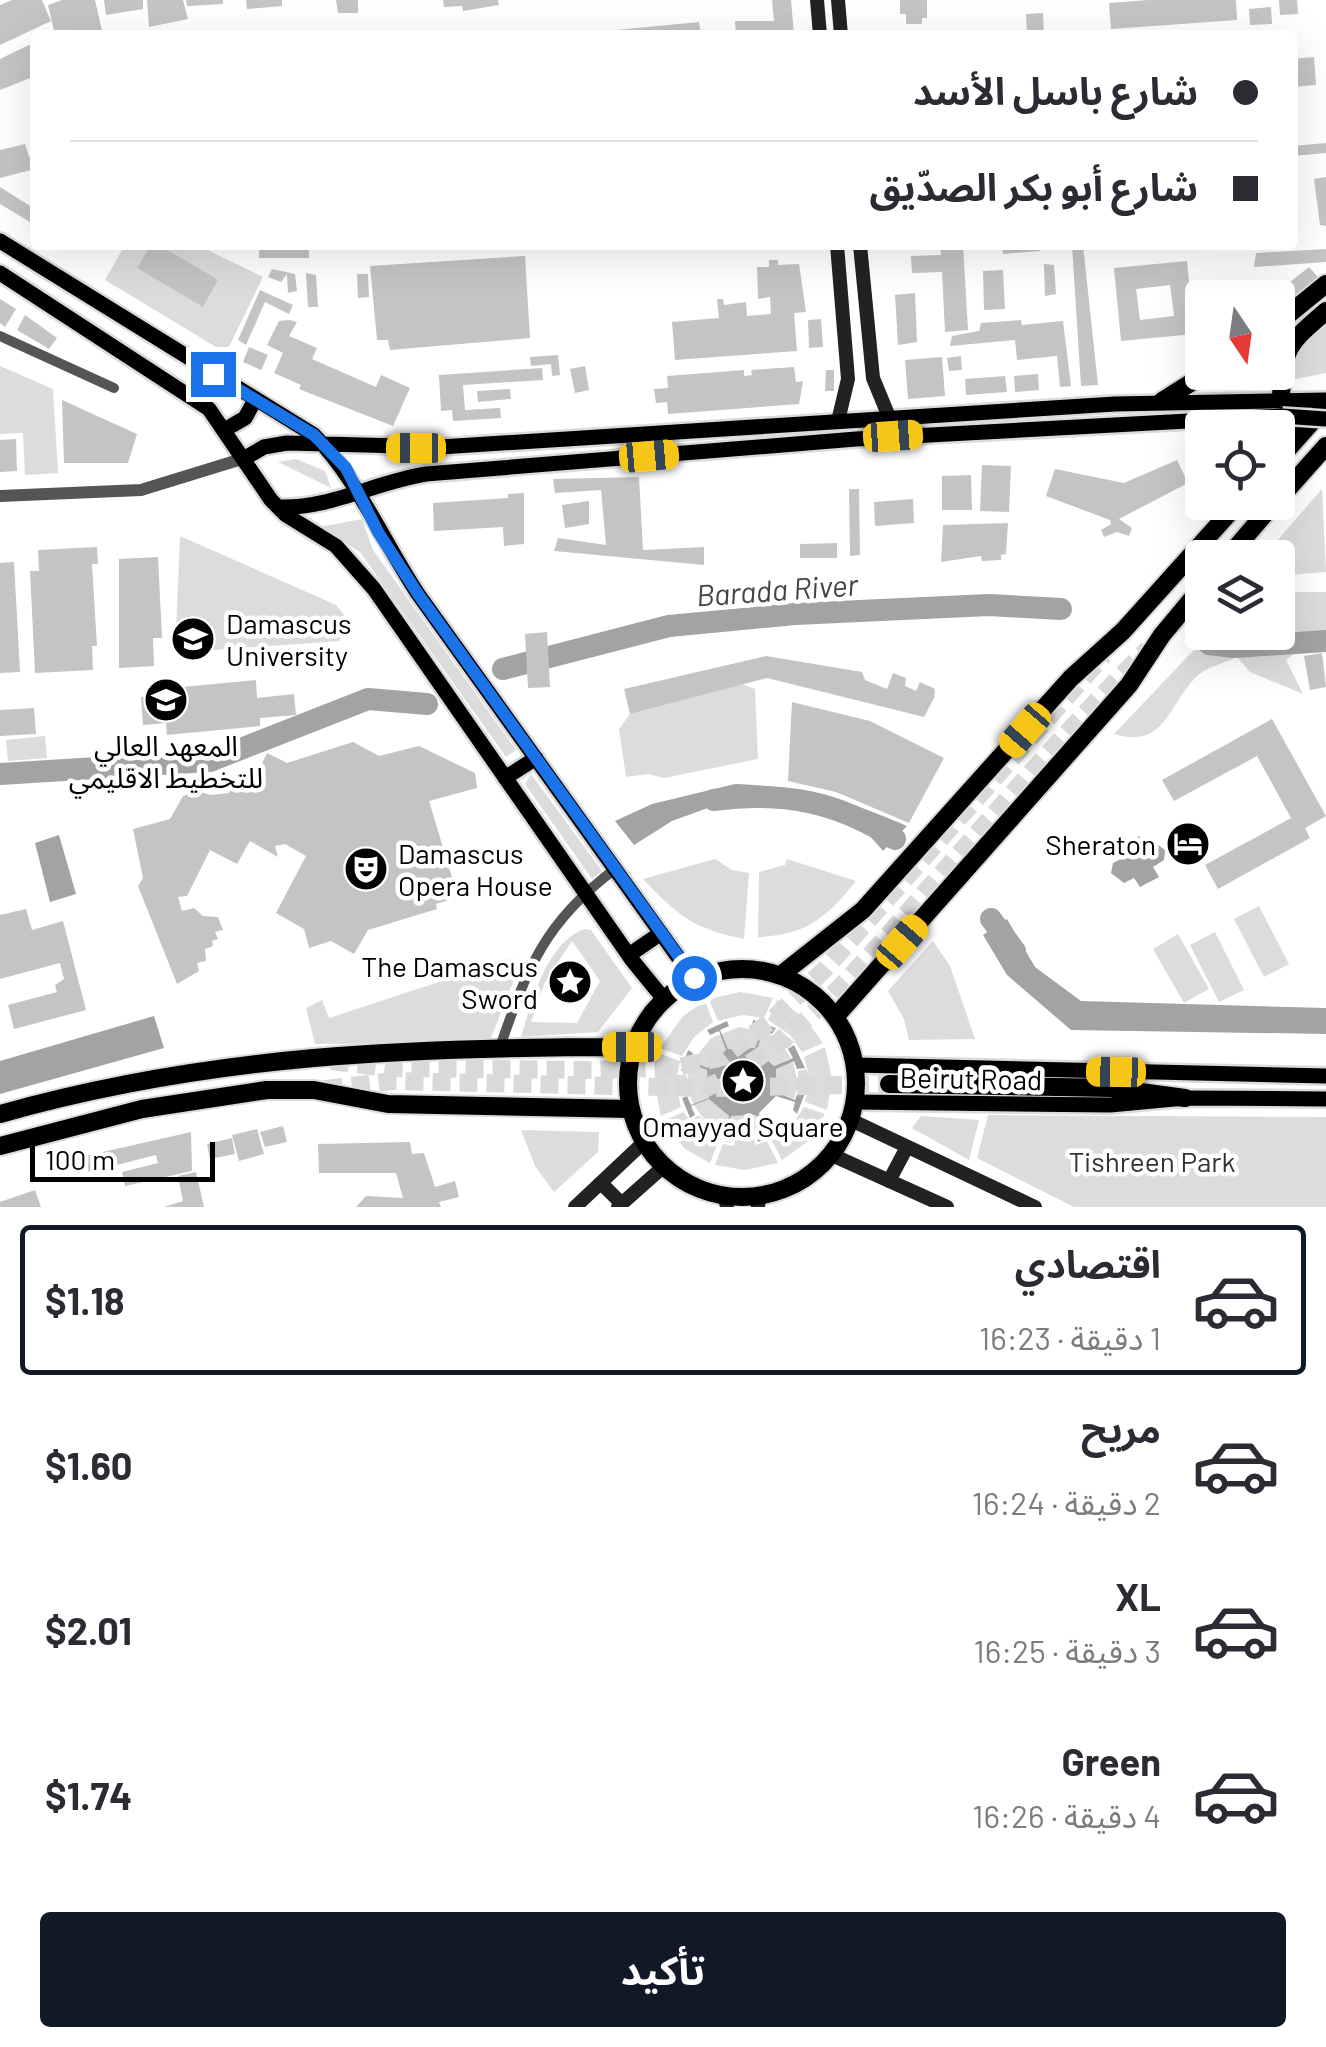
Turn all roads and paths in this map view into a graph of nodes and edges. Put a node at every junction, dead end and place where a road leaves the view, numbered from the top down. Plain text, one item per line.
1 (838, 3) edge
2 (818, 4) edge
3 (820, 30) edge
4 (841, 30) edge
5 (0, 242) edge
6 (837, 250) edge
7 (860, 250) edge
8 (0, 273) edge
9 (1326, 284) edge
10 (864, 287) junction
11 (841, 290) junction
12 (1295, 309) edge
13 (1326, 311) edge
14 (0, 336) edge
15 (1185, 387) edge
16 (114, 388) dead end
17 (254, 400) junction
18 (1162, 402) junction
19 (1326, 403) edge
20 (1281, 407) junction
21 (889, 417) junction
22 (1326, 419) edge
23 (838, 420) junction
24 (226, 428) junction
25 (1295, 440) edge
26 (1326, 446) edge
27 (326, 447) junction
28 (244, 458) junction
29 (1295, 480) edge
30 (356, 492) junction
31 (0, 496) edge
32 (278, 507) junction
33 (1223, 520) edge
34 (1260, 520) edge
35 (1242, 540) edge
36 (1185, 607) edge
37 (536, 758) junction
38 (505, 778) junction
39 (615, 869) junction
40 (584, 892) junction
41 (661, 932) junction
42 (629, 955) junction
43 (782, 974) junction
44 (694, 978) junction
45 (664, 998) junction
46 (836, 1016) junction
47 (500, 1047) junction
48 (632, 1047) junction
49 (856, 1065) junction
50 (1326, 1076) edge
51 (889, 1084) tunnel mouth
52 (1185, 1098) junction
53 (1326, 1098) edge
54 (629, 1109) junction
55 (854, 1111) junction
56 (0, 1114) edge
57 (644, 1142) junction
58 (0, 1146) edge
59 (907, 1147) junction
60 (832, 1155) junction
61 (663, 1167) junction
62 (890, 1181) junction
63 (601, 1183) junction
64 (726, 1202) edge
65 (759, 1202) edge
66 (620, 1205) edge
67 (575, 1207) edge
68 (947, 1207) edge
69 (1035, 1207) edge

1 - 2 main road
1 - 4 main road
2 - 3 main road
5 - 17 main road
6 - 11 main road
7 - 10 main road
8 - 24 main road
9 - 12 highway
10 - 11 main road
10 - 21 main road
11 - 23 main road
13 - 20 highway
14 - 16 street
15 - 18 highway
17 - 24 main road
17 - 27 main road
18 - 20 main road
18 - 21 main road
19 - 20 main road
19 - 25 highway
20 - 22 main road, bridge
20 - 30 main road
21 - 23 main road
23 - 27 main road
24 - 28 main road
26 - 29 highway
27 - 28 main road
27 - 30 main road
28 - 31 street
28 - 32 main road
30 - 32 main road
30 - 37 main road
32 - 38 main road
33 - 43 highway
34 - 35 highway
36 - 46 highway
37 - 38 main road
37 - 39 main road
38 - 40 main road
39 - 40 street
39 - 41 main road
40 - 42 main road
40 - 47 street
41 - 42 main road
41 - 44 main road
42 - 45 main road
43 - 44 highway
43 - 46 highway
44 - 45 highway
45 - 48 highway
46 - 49 highway
47 - 48 highway
47 - 56 highway
48 - 54 highway
49 - 50 main road, Beirut Road
49 - 55 highway
51 - 52 highway
52 - 53 main road, Beirut Road
52 - 55 main road, Beirut Road
54 - 57 highway
54 - 58 highway
55 - 59 main road
55 - 60 highway
57 - 61 highway
57 - 63 main road
59 - 62 main road
59 - 69 main road
60 - 62 main road
60 - 65 highway
61 - 64 highway
61 - 66 main road
62 - 68 main road
63 - 66 main road
63 - 67 main road
64 - 65 highway

